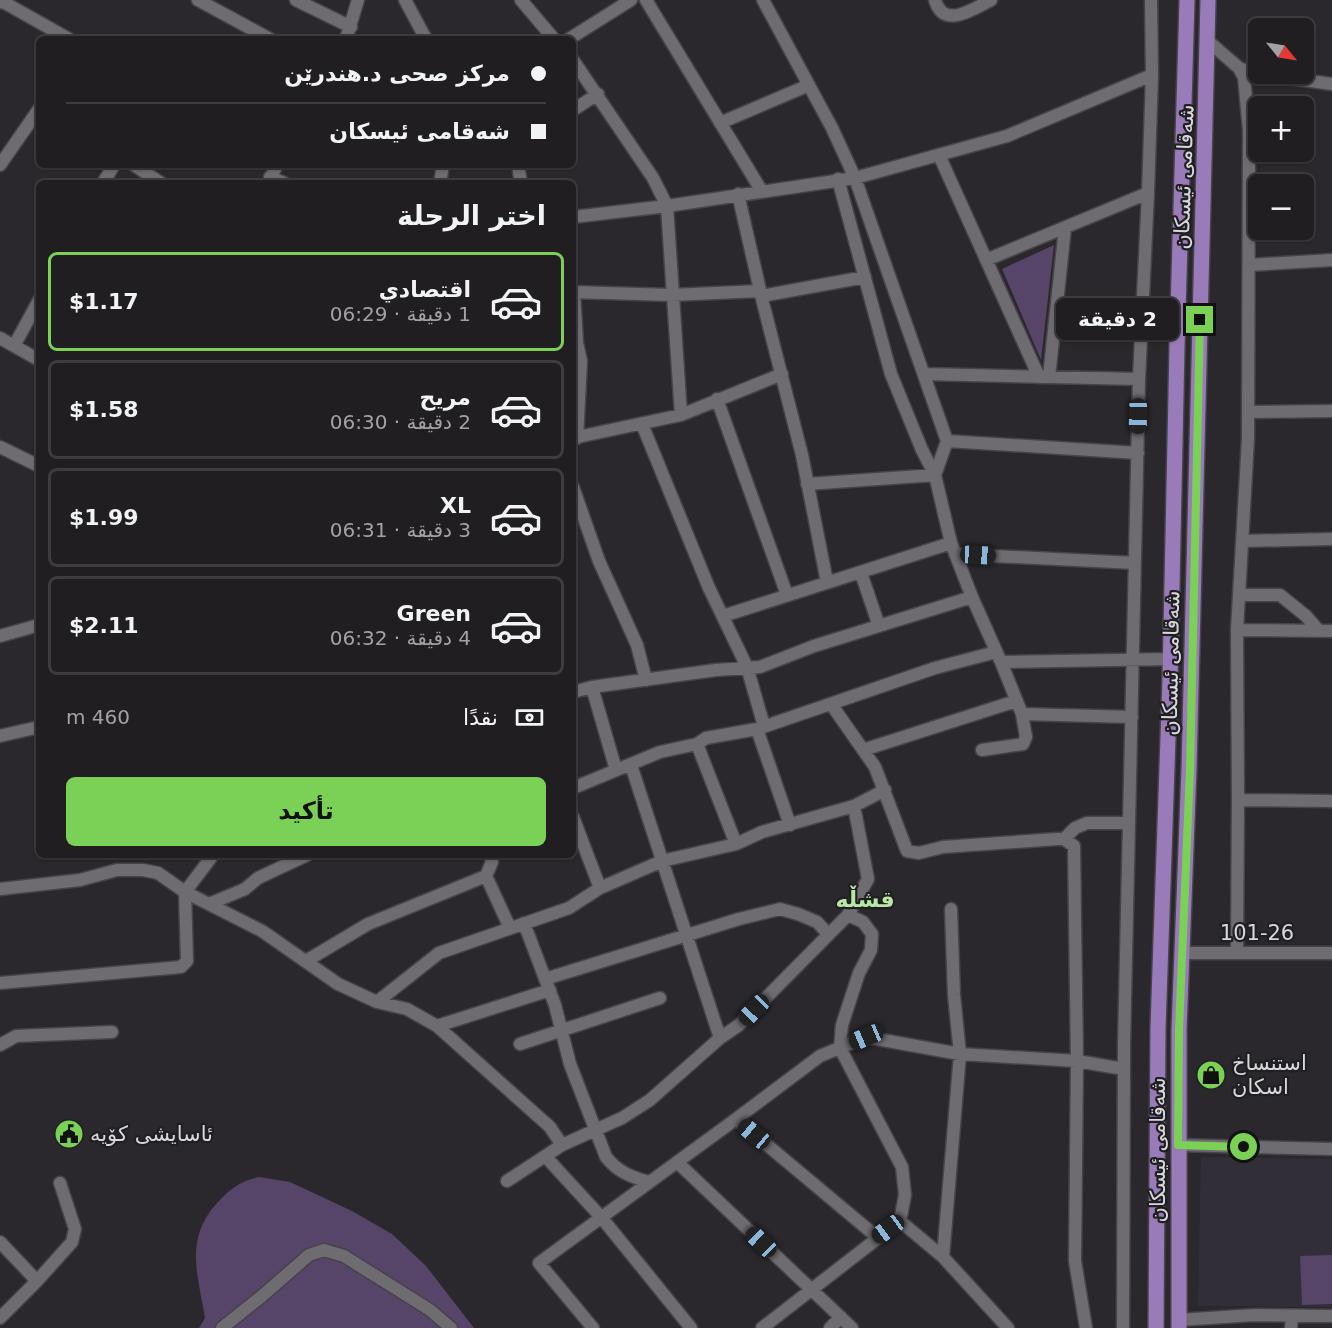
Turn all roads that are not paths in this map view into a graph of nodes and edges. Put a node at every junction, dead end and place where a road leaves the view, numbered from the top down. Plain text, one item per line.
1 (198, 0) edge
2 (296, 0) edge
3 (358, 0) edge
4 (405, 0) edge
5 (521, 0) edge
6 (631, 0) edge
7 (646, 0) edge
8 (763, 0) edge
9 (935, 0) edge
10 (991, 0) edge
11 (1151, 0) edge
12 (1187, 0) edge
13 (1208, 0) edge
14 (0, 2) edge
15 (351, 27) junction
16 (64, 36) edge
17 (264, 36) edge
18 (347, 36) edge
19 (424, 36) edge
20 (551, 36) edge
21 (574, 36) edge
22 (1208, 41) junction
23 (576, 64) edge
24 (1239, 68) junction
25 (1152, 75) junction
26 (1332, 84) edge
27 (809, 85) junction
28 (598, 94) junction
29 (576, 108) edge
30 (36, 113) edge
31 (720, 123) junction
32 (939, 155) junction
33 (0, 165) edge
34 (138, 168) edge
35 (855, 178) junction
36 (838, 179) junction
37 (156, 180) edge
38 (761, 190) junction
39 (738, 194) junction
40 (1149, 194) junction
41 (666, 206) junction
42 (576, 217) edge
43 (1065, 228) junction
44 (986, 260) junction
45 (1332, 260) edge
46 (1249, 265) junction
47 (864, 277) junction
48 (576, 292) edge
49 (761, 294) junction
50 (671, 295) junction
51 (36, 306) edge
52 (576, 318) edge
53 (0, 338) edge
54 (14, 346) junction
55 (36, 358) edge
56 (782, 374) junction
57 (924, 374) junction
58 (1044, 377) junction
59 (1139, 379) junction
60 (577, 392) edge
61 (717, 399) junction
62 (1332, 411) edge
63 (1248, 412) junction
64 (576, 415) edge
65 (681, 415) junction
66 (642, 424) junction
67 (576, 438) edge
68 (947, 441) junction
69 (0, 447) edge
70 (1138, 453) junction
71 (36, 465) edge
72 (935, 476) junction
73 (807, 484) junction
74 (576, 496) edge
75 (1332, 539) edge
76 (1242, 541) junction
77 (953, 548) junction
78 (1135, 563) junction
79 (861, 573) junction
80 (827, 582) junction
81 (788, 595) junction
82 (1239, 595) junction
83 (972, 597) junction
84 (723, 616) junction
85 (36, 626) edge
86 (879, 627) junction
87 (1237, 630) junction
88 (1319, 631) junction
89 (1332, 631) edge
90 (0, 636) edge
91 (999, 657) junction
92 (1171, 659) junction
93 (1133, 660) junction
94 (747, 667) junction
95 (646, 680) junction
96 (592, 687) junction
97 (576, 691) edge
98 (1016, 701) junction
99 (831, 704) junction
100 (1022, 714) junction
101 (1132, 717) junction
102 (36, 728) edge
103 (760, 728) junction
104 (0, 736) edge
105 (697, 744) junction
106 (863, 750) junction
107 (982, 750) dead end
108 (631, 765) junction
109 (616, 770) junction
110 (576, 787) edge
111 (885, 790) junction
112 (1239, 800) junction
113 (1332, 801) edge
114 (854, 806) junction
115 (1129, 823) junction
116 (576, 825) edge
117 (790, 825) junction
118 (1064, 839) junction
119 (736, 844) junction
120 (211, 858) edge
121 (301, 858) edge
122 (491, 858) edge
123 (662, 861) junction
124 (486, 876) junction
125 (600, 888) junction
126 (0, 889) edge
127 (185, 892) junction
128 (209, 904) junction
129 (951, 909) dead end
130 (848, 915) junction
131 (524, 922) junction
132 (510, 928) junction
133 (828, 934) junction
134 (687, 935) junction
135 (1237, 952) junction
136 (1182, 953) junction
137 (1332, 953) edge
138 (306, 961) junction
139 (0, 983) edge
140 (548, 984) junction
141 (660, 998) dead end
142 (377, 1002) junction
143 (1180, 1010) junction
144 (1159, 1011) junction
145 (437, 1026) junction
146 (562, 1030) junction
147 (112, 1032) dead end
148 (720, 1038) junction
149 (520, 1044) dead end
150 (0, 1045) edge
151 (840, 1048) junction
152 (960, 1054) junction
153 (1077, 1061) junction
154 (1124, 1069) junction
155 (736, 1119) junction
156 (595, 1130) junction
157 (562, 1145) junction
158 (1178, 1145) junction
159 (1332, 1149) edge
160 (545, 1156) junction
161 (677, 1162) junction
162 (507, 1181) dead end
163 (649, 1182) junction
164 (60, 1183) dead end
165 (601, 1217) junction
166 (900, 1221) junction
167 (877, 1237) junction
168 (0, 1242) edge
169 (943, 1257) junction
170 (37, 1281) junction
171 (811, 1289) junction
172 (1332, 1316) edge
173 (841, 1317) junction
174 (0, 1318) edge
175 (1291, 1322) edge
176 (1179, 1324) edge
177 (222, 1328) edge
178 (451, 1328) edge
179 (593, 1328) edge
180 (691, 1328) edge
181 (762, 1328) edge
182 (830, 1328) edge
183 (852, 1328) edge
184 (1008, 1328) edge
185 (1086, 1328) edge
186 (1123, 1328) edge
187 (1156, 1328) edge

1 - 17 street
2 - 15 street
3 - 15 street
4 - 19 street
5 - 20 street
6 - 21 street
7 - 31 street
8 - 27 street
9 - 10 street
11 - 25 street
12 - 92 main road, شەقامی ئیسکان
13 - 22 main road, شەقامی ئیسکان
14 - 16 street
15 - 18 street
22 - 24 street
22 - 136 main road, شەقامی ئیسکان
23 - 28 street
24 - 26 street
24 - 46 street
25 - 32 street
25 - 40 street
27 - 31 street
27 - 35 street
28 - 29 street
28 - 41 street
30 - 33 street
31 - 38 street
32 - 35 street
32 - 44 street
34 - 37 street
35 - 36 street
35 - 57 street
36 - 38 street
36 - 47 street
38 - 39 street
39 - 41 street
39 - 49 street
40 - 43 street
40 - 59 street
41 - 42 street
41 - 50 street
43 - 44 street
43 - 58 street
44 - 58 street
45 - 46 street
46 - 63 street
47 - 49 street
47 - 72 street
48 - 50 street
49 - 50 street
49 - 56 street
50 - 65 street
51 - 54 street
52 - 60 street
53 - 54 street
54 - 55 street
56 - 61 street
56 - 73 street
57 - 58 street
57 - 68 street
58 - 59 street
59 - 70 street
60 - 64 street
61 - 65 street
61 - 81 street
62 - 63 street
63 - 76 street
65 - 66 street
66 - 67 street
66 - 84 street
68 - 70 street
68 - 72 street
69 - 71 street
70 - 78 street
72 - 73 street
72 - 77 street
73 - 80 street
74 - 95 street
75 - 76 street
76 - 82 street
77 - 78 street
77 - 79 street
77 - 83 street
78 - 93 street
79 - 80 street
79 - 86 street
80 - 81 street
81 - 84 street
82 - 87 street
82 - 88 street
83 - 86 street
83 - 91 street
84 - 94 street
85 - 90 street
86 - 94 street
87 - 88 street
87 - 112 street
88 - 89 street
91 - 93 street
91 - 98 street
91 - 99 street
92 - 93 street
92 - 144 main road, شەقامی ئیسکان
93 - 101 street
94 - 95 street
94 - 103 street
95 - 96 street
96 - 97 street
96 - 109 street
98 - 100 street
98 - 106 street
99 - 103 street
99 - 106 street
100 - 101 street
100 - 107 street
101 - 115 street
102 - 104 street
103 - 105 street
103 - 117 street
105 - 108 street
105 - 119 street
106 - 111 street
108 - 109 street
108 - 123 street
109 - 110 street
111 - 114 street
111 - 118 street
112 - 113 street
112 - 135 street
114 - 117 street
114 - 130 street
115 - 118 street
115 - 154 street
116 - 125 street
117 - 119 street
118 - 153 street
119 - 123 street
120 - 127 street
121 - 128 street
122 - 124 street
123 - 125 street
123 - 134 street
124 - 132 street
124 - 138 street
125 - 131 street
126 - 127 street
127 - 128 street
127 - 139 street
128 - 138 street
129 - 152 street
130 - 133 street
130 - 151 street
131 - 132 street
131 - 140 street
132 - 142 street
133 - 134 street
133 - 148 street
134 - 140 street
134 - 148 street
135 - 136 street, 101-26
135 - 137 street, 101-26
136 - 143 main road, شەقامی ئیسکان
138 - 142 street
140 - 145 street
140 - 146 street
141 - 146 street
142 - 145 street
143 - 144 main road
143 - 158 main road, شەقامی ئیسکان
144 - 187 main road, شەقامی ئیسکان
145 - 157 street
146 - 149 street
146 - 156 street
147 - 150 street
148 - 156 street
151 - 152 street
151 - 155 street
151 - 166 street
152 - 153 street
152 - 169 street
153 - 154 street
153 - 185 street
154 - 186 street
155 - 161 street
155 - 167 street
156 - 157 street
156 - 163 street
157 - 160 street
158 - 159 street
158 - 176 main road, شەقامی ئیسکان
160 - 162 street
160 - 165 street
161 - 163 street
161 - 171 street
163 - 165 street
164 - 170 street
165 - 179 street
165 - 180 street
166 - 167 street
166 - 169 street
167 - 171 street
168 - 170 street
169 - 184 street
170 - 174 street
171 - 173 street
171 - 181 street
172 - 175 street
173 - 182 street
173 - 183 street
175 - 176 street
177 - 178 street

